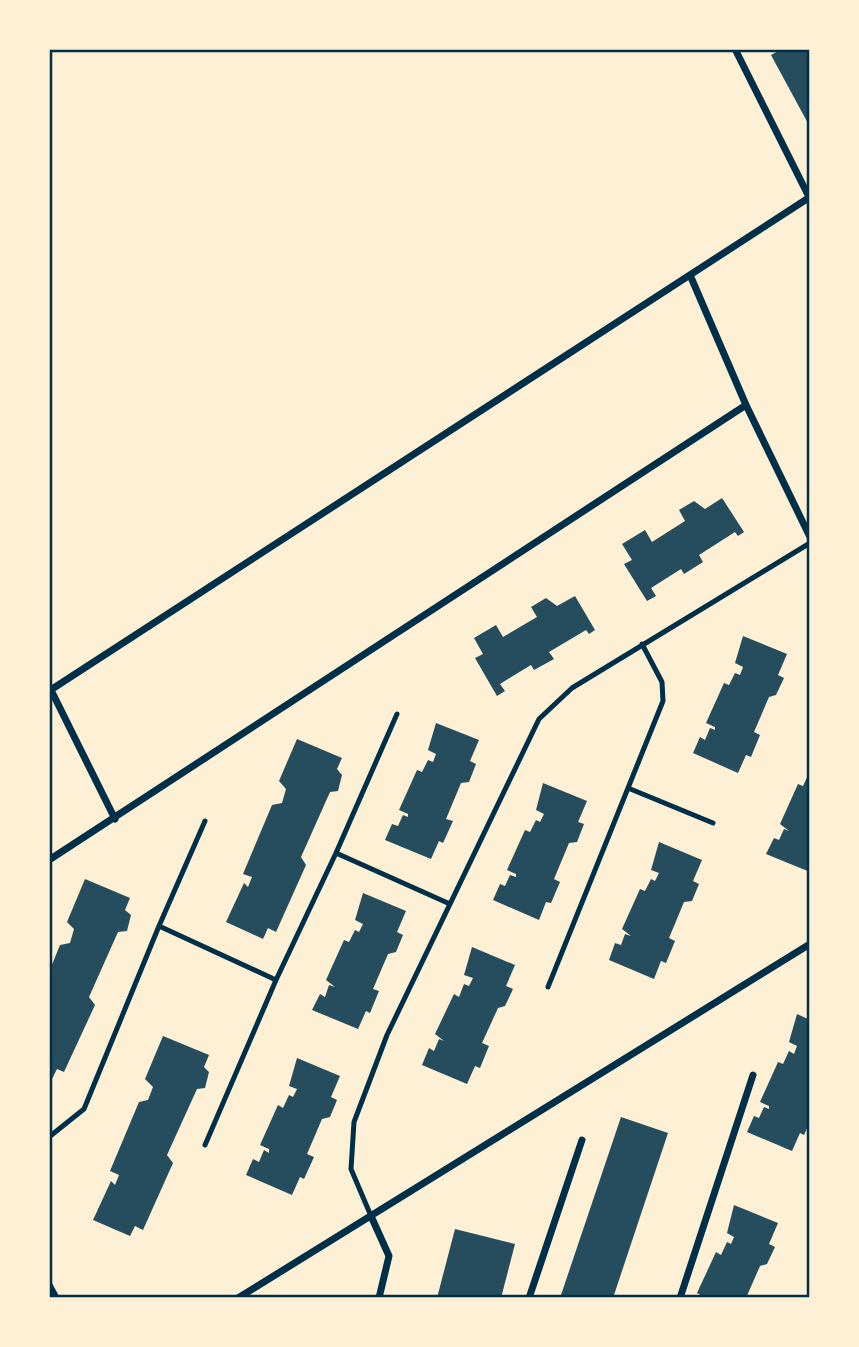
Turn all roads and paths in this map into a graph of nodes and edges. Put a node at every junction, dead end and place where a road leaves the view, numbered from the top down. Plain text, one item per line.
1 (735, 49) edge
2 (810, 198) edge
3 (690, 275) junction
4 (746, 405) junction
5 (810, 537) edge
6 (810, 543) edge
7 (642, 644) junction
8 (50, 689) edge
9 (397, 714) dead end
10 (628, 788) junction
11 (115, 819) junction
12 (205, 821) dead end
13 (712, 824) dead end
14 (336, 853) junction
15 (49, 860) edge
16 (450, 904) junction
17 (159, 926) junction
18 (810, 944) edge
19 (276, 980) junction
20 (548, 987) dead end
21 (753, 1075) dead end
22 (49, 1137) edge
23 (582, 1140) dead end
24 (205, 1145) dead end
25 (371, 1216) junction
26 (49, 1285) edge
27 (56, 1298) edge
28 (238, 1298) edge
29 (379, 1298) edge
30 (529, 1298) edge
31 (680, 1298) edge

1 - 2 street
2 - 3 street
3 - 4 street
3 - 8 street
4 - 5 street
4 - 11 street
6 - 7 lane
7 - 10 lane
7 - 16 lane
8 - 11 street
9 - 14 lane
10 - 13 lane
10 - 20 lane
11 - 15 street
12 - 17 lane
14 - 16 lane
14 - 19 lane
16 - 25 lane
17 - 19 lane
17 - 22 lane
18 - 25 street
19 - 24 lane
21 - 31 street
23 - 30 street
25 - 28 street
25 - 29 street
26 - 27 street

